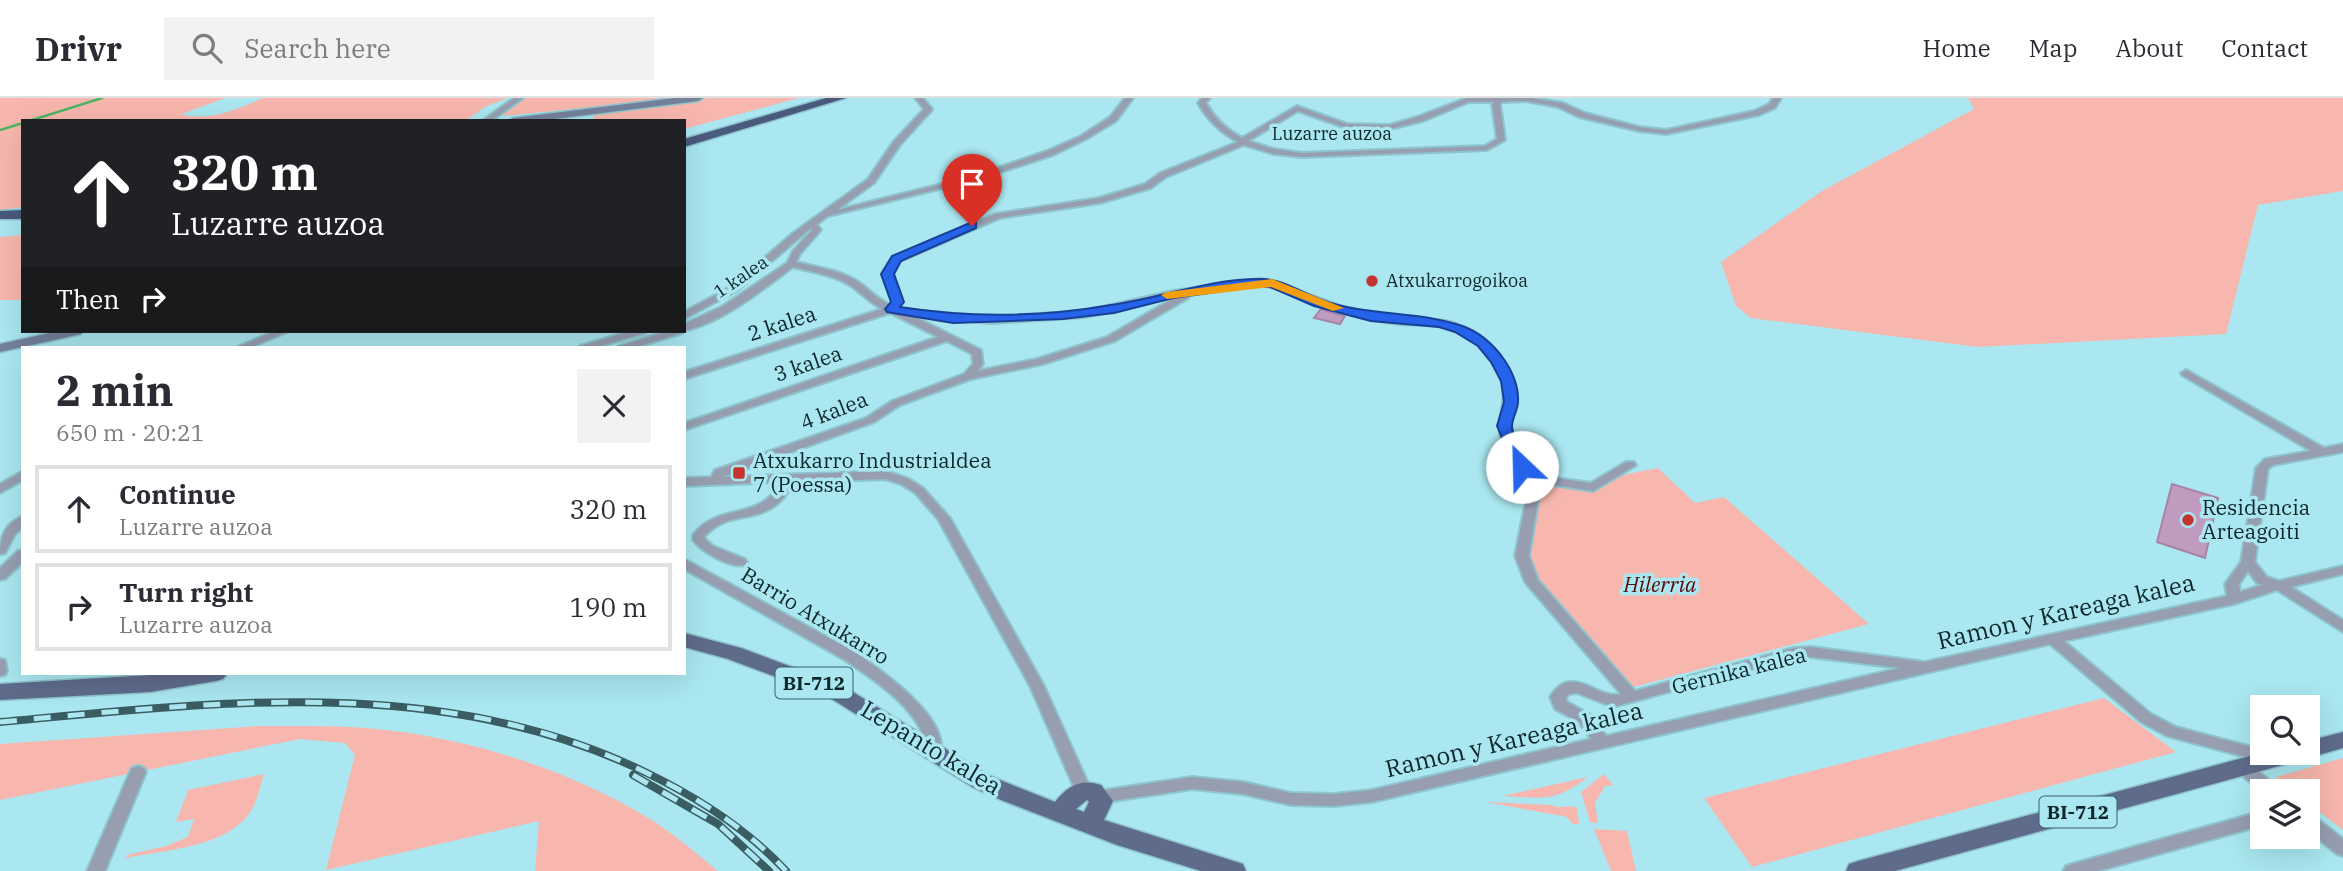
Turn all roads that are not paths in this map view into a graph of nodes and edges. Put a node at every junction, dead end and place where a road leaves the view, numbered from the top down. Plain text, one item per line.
1 (519, 98) edge
2 (698, 98) edge
3 (812, 98) edge
4 (840, 98) edge
5 (919, 98) edge
6 (1129, 98) edge
7 (1206, 98) edge
8 (1777, 98) edge
9 (1500, 99) edge
10 (489, 119) edge
11 (529, 119) edge
12 (686, 133) edge
13 (686, 142) edge
14 (1243, 142) junction
15 (21, 214) edge
16 (0, 215) edge
17 (823, 216) junction
18 (21, 223) edge
19 (0, 225) edge
20 (813, 225) junction
21 (791, 264) junction
22 (1192, 293) junction
23 (895, 311) junction
24 (686, 315) edge
25 (686, 327) edge
26 (67, 333) edge
27 (279, 333) edge
28 (634, 333) edge
29 (672, 333) edge
30 (945, 338) junction
31 (245, 346) edge
32 (591, 346) edge
33 (629, 346) edge
34 (0, 348) edge
35 (2186, 373) dead end
36 (686, 375) edge
37 (968, 376) junction
38 (686, 426) edge
39 (2343, 448) edge
40 (2322, 452) junction
41 (1630, 465) dead end
42 (21, 476) edge
43 (1536, 479) junction
44 (715, 481) junction
45 (788, 481) junction
46 (686, 482) edge
47 (0, 489) edge
48 (21, 522) edge
49 (0, 550) edge
50 (21, 556) edge
51 (740, 562) dead end
52 (2248, 562) junction
53 (686, 565) edge
54 (2343, 570) edge
55 (0, 576) edge
56 (2240, 576) junction
57 (2279, 585) junction
58 (2258, 590) junction
59 (2234, 599) junction
60 (2343, 627) edge
61 (2053, 639) junction
62 (686, 641) edge
63 (0, 664) edge
64 (1930, 666) junction
65 (0, 671) edge
66 (209, 675) edge
67 (0, 692) edge
68 (1632, 697) junction
69 (2343, 740) edge
70 (1604, 743) junction
71 (2320, 747) edge
72 (933, 751) junction
73 (2250, 752) edge
74 (2254, 765) edge
75 (2244, 768) junction
76 (138, 772) dead end
77 (2257, 779) edge
78 (1091, 793) junction
79 (1061, 812) junction
80 (2250, 822) edge
81 (1090, 823) junction
82 (2320, 831) edge
83 (2343, 849) edge
84 (96, 871) edge
85 (1234, 871) edge
86 (1858, 871) edge
87 (2072, 871) edge

1 - 10 street
2 - 11 street
3 - 12 highway
4 - 13 highway
5 - 17 street
6 - 17 street
7 - 14 street, Luzarre auzoa
8 - 9 street
9 - 14 street
9 - 14 street, Luzarre auzoa
14 - 23 street
15 - 16 highway
17 - 20 street
18 - 19 highway
20 - 21 street
20 - 24 street
21 - 23 street, 1 kalea
21 - 25 street, 1 kalea
22 - 23 street
22 - 37 street
22 - 43 street
23 - 30 street
23 - 36 street, 2 kalea
26 - 34 street
27 - 31 street
28 - 32 street
29 - 33 street
30 - 37 street
30 - 38 street, 3 kalea
35 - 40 street
37 - 44 street, 4 kalea
39 - 40 street
40 - 52 street
41 - 43 street
42 - 47 street
43 - 68 street
44 - 45 street
44 - 46 street
45 - 51 street
45 - 78 street
48 - 49 street
50 - 55 street
52 - 56 street
52 - 57 street
53 - 72 street, Barrio Atxukarro
54 - 57 street, Ramon y Kareaga kalea
56 - 58 street
56 - 59 street
57 - 58 street, Ramon y Kareaga kalea
57 - 60 street
58 - 59 street, Ramon y Kareaga kalea
59 - 61 street, Ramon y Kareaga kalea
61 - 64 street, Ramon y Kareaga kalea
61 - 73 street
62 - 72 main road, Lepanto kalea / BI-712
63 - 65 street
64 - 68 street, Gernika kalea
64 - 70 street, Ramon y Kareaga kalea
66 - 67 main road
68 - 70 street, Gernika kalea
69 - 71 main road
70 - 78 street, Ramon y Kareaga kalea
72 - 79 main road, Lepanto kalea / BI-712
74 - 75 main road, BI-712
75 - 77 street
75 - 86 main road, BI-712
76 - 84 street
78 - 79 main road
78 - 81 main road
79 - 81 main road, Lepanto kalea
80 - 87 street
81 - 85 main road
82 - 83 street

